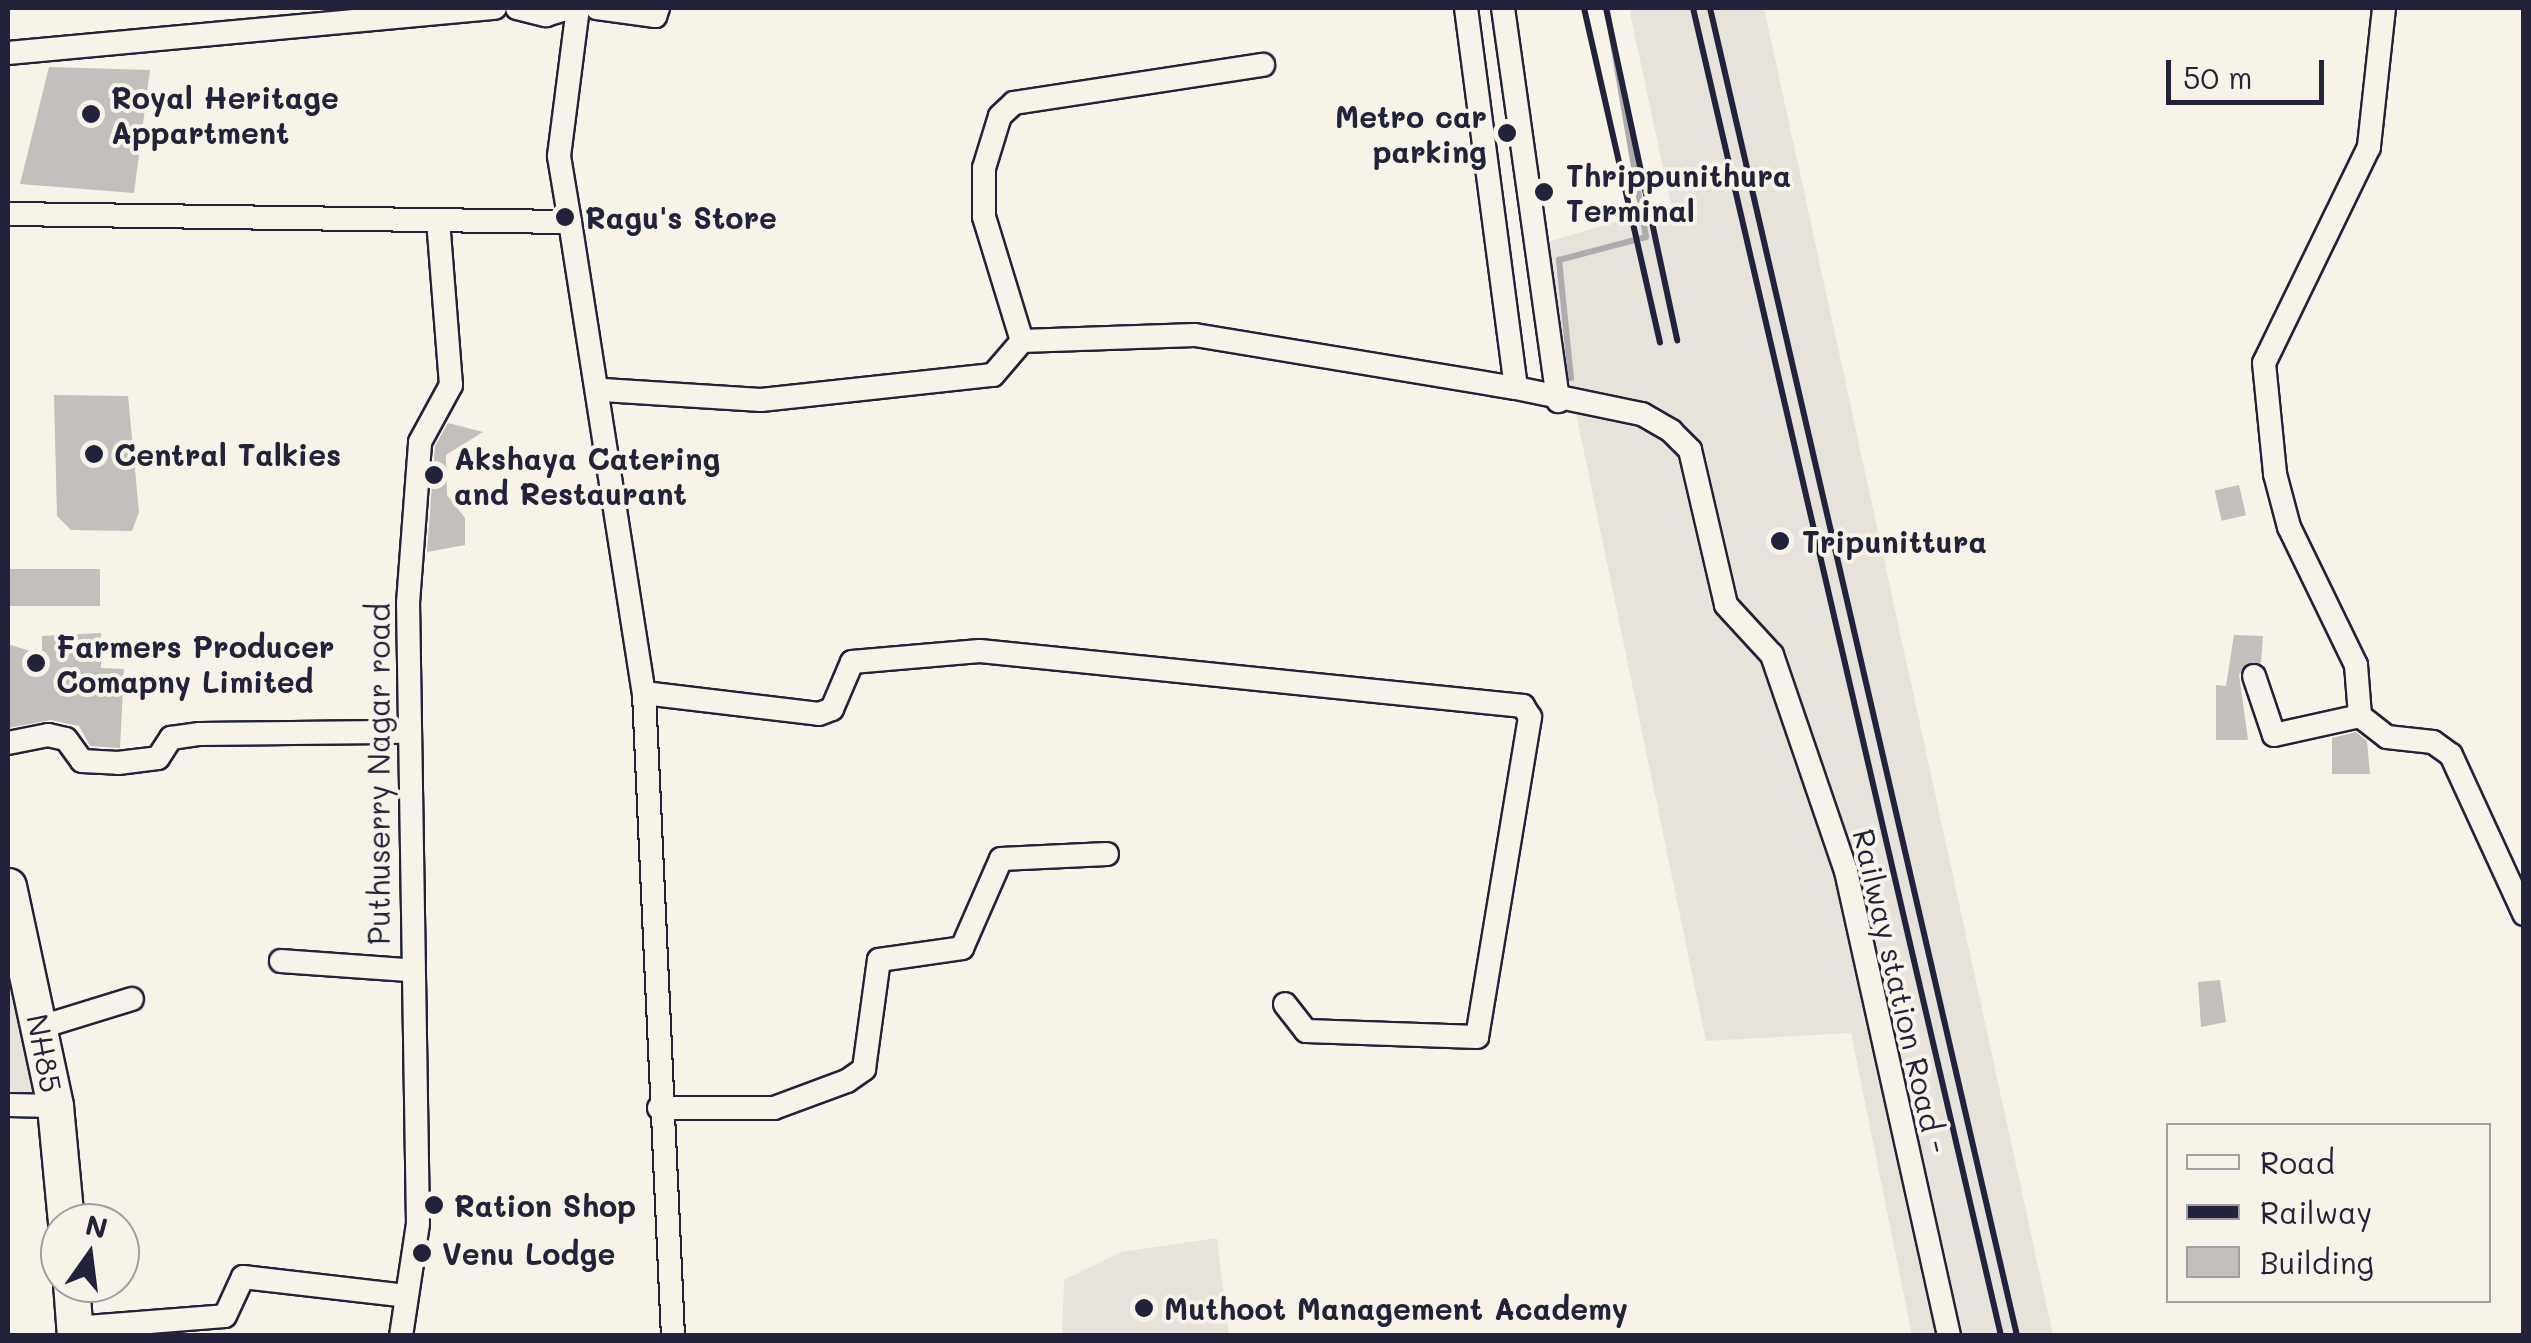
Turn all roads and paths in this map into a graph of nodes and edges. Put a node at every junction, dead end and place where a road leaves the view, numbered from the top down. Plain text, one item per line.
1 (495, 8) edge
2 (518, 8) edge
3 (570, 8) edge
4 (578, 8) edge
5 (596, 8) edge
6 (658, 8) edge
7 (1466, 8) edge
8 (1503, 8) edge
9 (2384, 8) edge
10 (8, 54) edge
11 (1262, 65) dead end
12 (8, 214) edge
13 (438, 221) junction
14 (570, 222) junction
15 (1022, 341) junction
16 (1516, 388) junction
17 (603, 390) junction
18 (1558, 401) junction
19 (2254, 676) dead end
20 (644, 693) junction
21 (2360, 716) junction
22 (407, 732) junction
23 (8, 743) edge
24 (1107, 854) dead end
25 (8, 886) edge
26 (2524, 914) edge
27 (281, 961) dead end
28 (408, 970) junction
29 (132, 999) dead end
30 (1285, 1004) dead end
31 (40, 1027) junction
32 (8, 1105) edge
33 (55, 1106) junction
34 (659, 1108) junction
35 (64, 1203) edge
36 (406, 1296) junction
37 (72, 1303) edge
38 (74, 1332) edge
39 (401, 1336) edge
40 (673, 1336) edge
41 (1949, 1336) edge

1 - 10 street
2 - 3 street
4 - 14 street
5 - 6 street
7 - 16 street
8 - 18 street
9 - 21 street
11 - 15 street
12 - 13 street
13 - 14 street
13 - 22 street, Puthuserry Nagar road
14 - 17 street
15 - 16 street
15 - 17 street
16 - 18 street
17 - 20 street
18 - 41 street, Railway station Road -
19 - 21 street
20 - 30 street
20 - 34 street
21 - 26 street
22 - 23 street
22 - 28 street, Puthuserry Nagar road
24 - 34 street
25 - 31 main road, NH85 / NH85
27 - 28 street
28 - 36 street, Puthuserry Nagar road
29 - 31 street
31 - 33 main road, NH85 / NH85
32 - 33 street
33 - 35 main road, NH85 / NH85
34 - 40 street
36 - 38 street
36 - 39 street, Puthuserry Nagar road
37 - 38 main road

